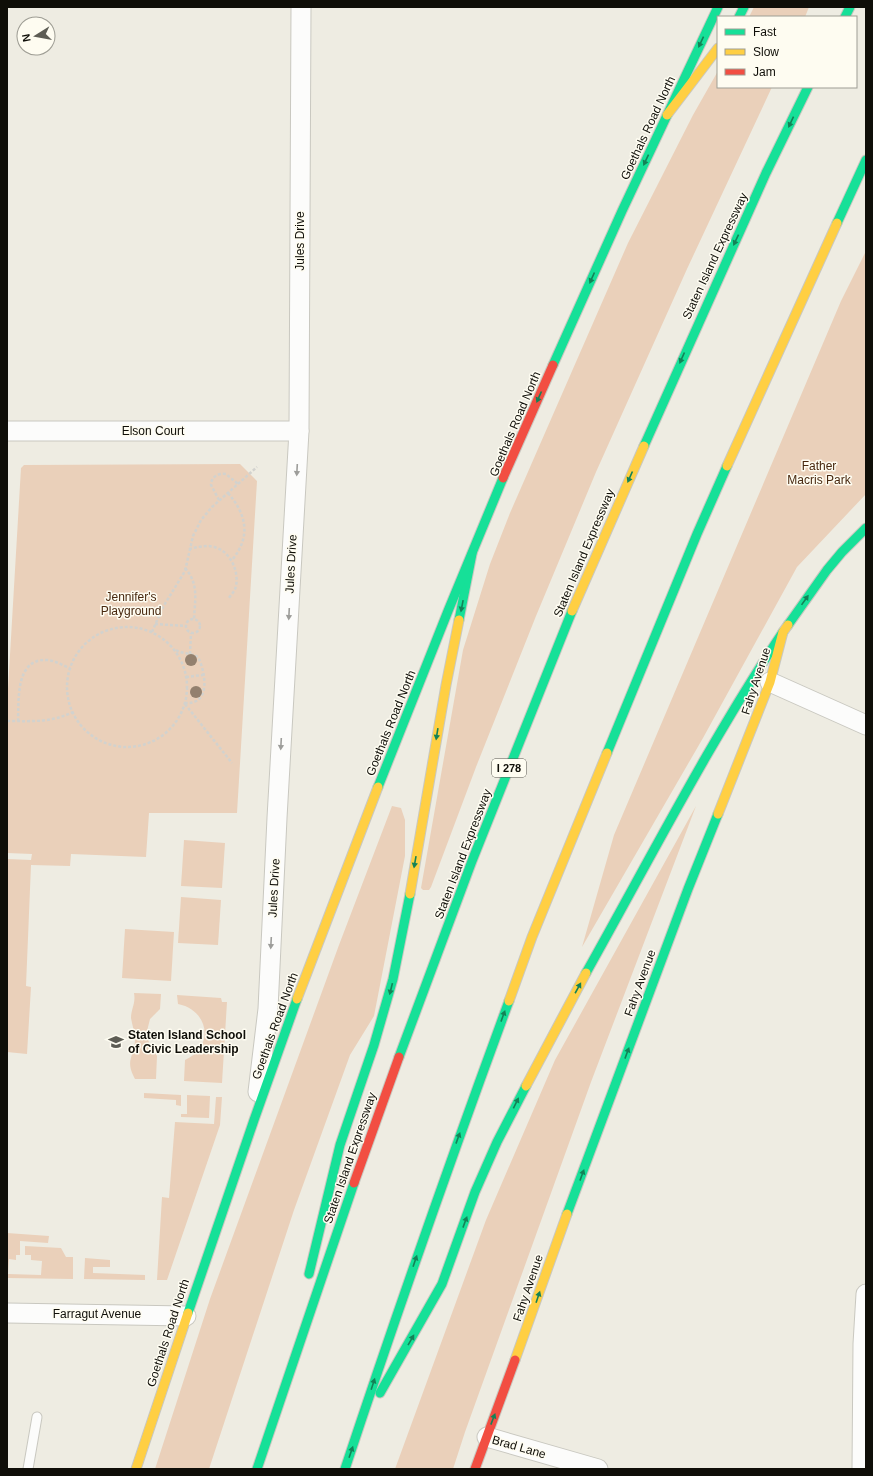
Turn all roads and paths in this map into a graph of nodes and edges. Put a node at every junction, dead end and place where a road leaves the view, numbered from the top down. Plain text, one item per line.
1 (301, 7) edge
2 (718, 7) edge
3 (744, 7) edge
4 (850, 7) edge
5 (740, 16) edge
6 (846, 16) edge
7 (717, 49) edge
8 (808, 88) edge
9 (667, 115) junction
10 (866, 160) edge
11 (7, 431) edge
12 (299, 431) junction
13 (257, 467) dead end
14 (238, 484) junction
15 (228, 493) junction
16 (220, 500) junction
17 (866, 528) edge
18 (189, 549) junction
19 (472, 554) junction
20 (231, 561) junction
21 (186, 568) junction
22 (228, 599) dead end
23 (194, 619) junction
24 (155, 624) junction
25 (186, 626) junction
26 (152, 632) junction
27 (191, 632) junction
28 (783, 632) junction
29 (174, 649) junction
30 (190, 654) junction
31 (70, 668) junction
32 (203, 675) junction
33 (186, 677) junction
34 (770, 682) junction
35 (184, 704) junction
36 (73, 712) junction
37 (7, 721) edge
38 (18, 721) junction
39 (866, 725) edge
40 (232, 763) dead end
41 (254, 1120) junction
42 (307, 1283) dead end
43 (866, 1294) edge
44 (7, 1313) edge
45 (300, 1313) dead end
46 (186, 1316) junction
47 (864, 1344) edge
48 (280, 1397) junction
49 (37, 1416) dead end
50 (357, 1434) junction
51 (487, 1437) junction
52 (28, 1469) edge
53 (136, 1469) edge
54 (257, 1469) edge
55 (345, 1469) edge
56 (475, 1469) edge
57 (598, 1469) edge
58 (862, 1469) edge

1 - 12 street, Jules Drive
2 -> 9 main road, Goethals Road North
3 - 5 main road
4 - 6 main road
7 - 9 main road
8 -> 48 main road, Staten Island Expressway / I 278
9 -> 19 main road, Goethals Road North
50 -> 10 main road
11 - 12 street, Elson Court
12 -> 41 street, Jules Drive
13 - 14 path
14 - 15 path
14 - 16 path
15 - 16 path
15 - 20 path
16 - 18 path
28 -> 17 main road, Fahy Avenue
18 - 20 path
18 - 21 path
19 - 41 main road, Goethals Road North
19 -> 42 main road
20 - 22 path
21 - 23 path
21 - 24 path
23 - 25 path
23 - 27 path
24 - 25 path
24 - 26 path
25 - 27 path
26 - 29 path
26 - 31 path
27 - 30 path
28 - 34 main road, Fahy Avenue
50 -> 28 main road
29 - 30 path
29 - 33 path
30 - 32 path
31 - 36 path
31 - 38 path
32 - 33 path
32 - 35 path
33 - 35 path
34 - 39 street
51 -> 34 main road, Fahy Avenue
35 - 36 path
35 - 40 path
36 - 38 path
37 - 38 path
41 - 46 main road, Goethals Road North
43 - 47 street
44 - 46 street, Farragut Avenue
45 - 48 main road
46 - 53 main road, Goethals Road North
47 - 58 street
48 - 54 main road, Staten Island Expressway / I 278
49 - 52 lane
55 -> 50 main road
51 - 56 main road, Fahy Avenue
51 - 57 street, Brad Lane

